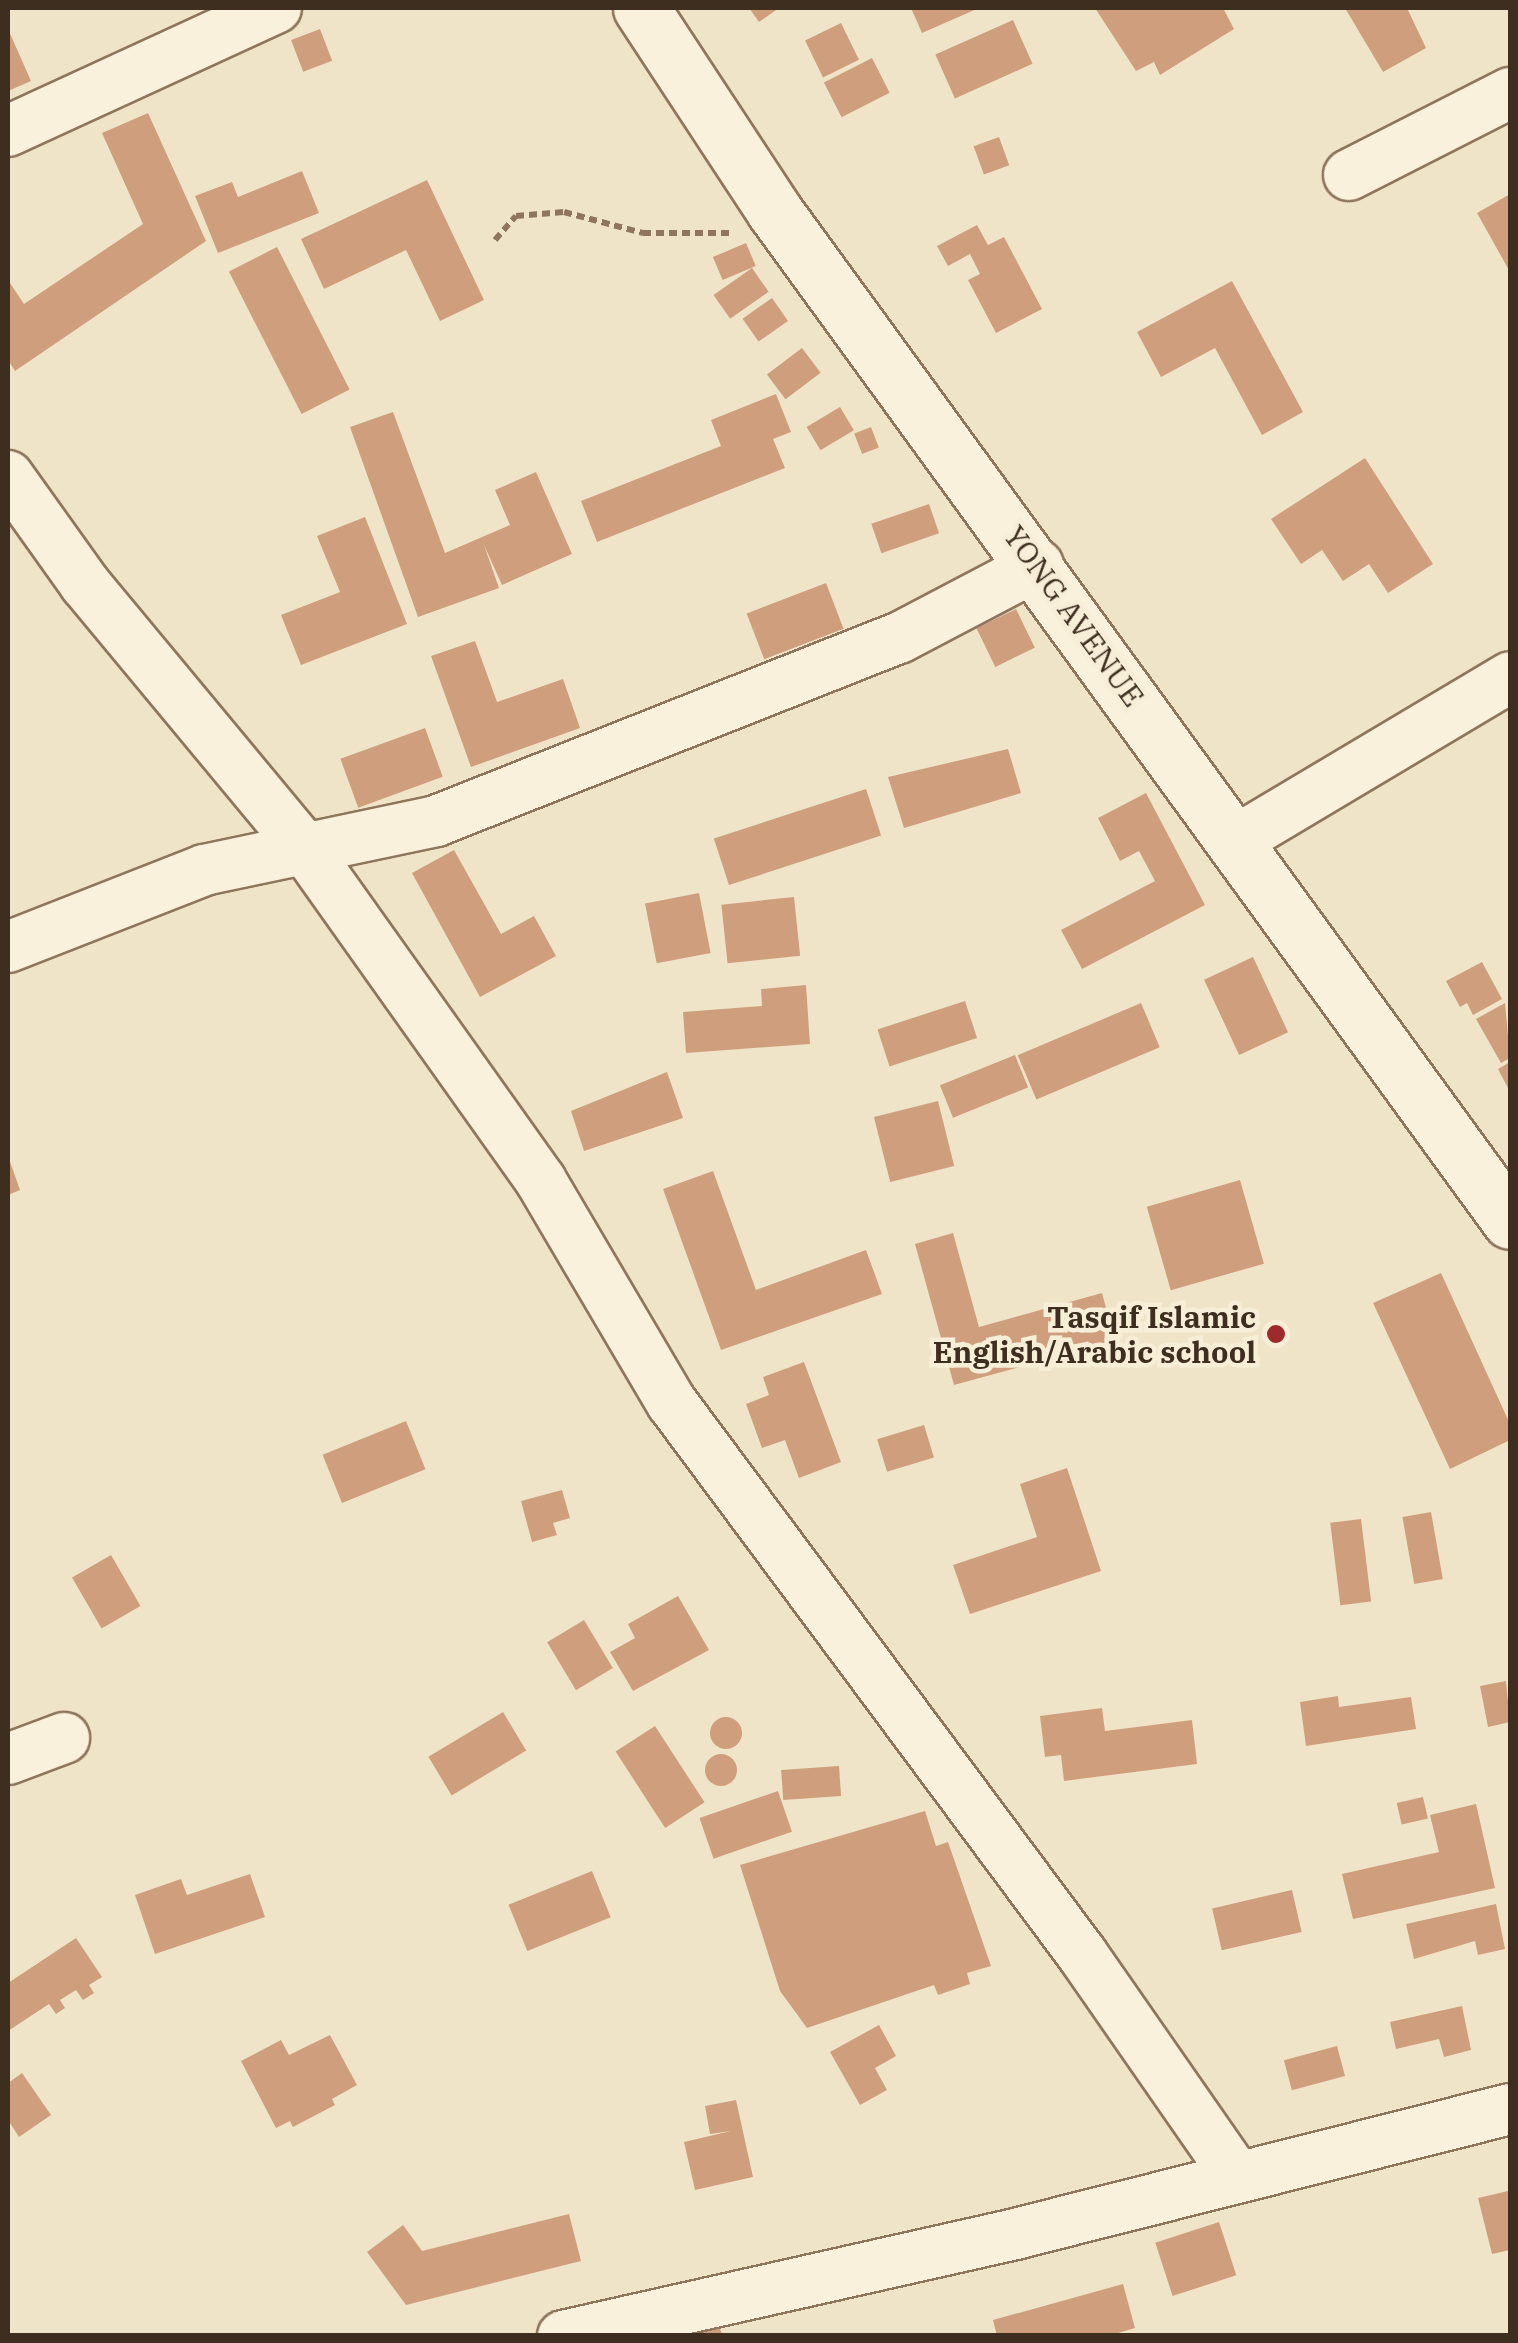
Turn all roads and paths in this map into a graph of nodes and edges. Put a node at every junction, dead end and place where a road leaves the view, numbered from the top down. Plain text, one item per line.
1 (276, 8) edge
2 (642, 8) edge
3 (1510, 93) edge
4 (8, 131) edge
5 (1349, 175) dead end
6 (775, 212) junction
7 (495, 240) dead end
8 (8, 476) edge
9 (1038, 565) junction
10 (1510, 677) edge
11 (1237, 840) junction
12 (308, 852) junction
13 (8, 946) edge
14 (1510, 1221) edge
15 (64, 1738) dead end
16 (8, 1759) edge
17 (1510, 2109) edge
18 (1237, 2176) junction
19 (563, 2336) edge

1 - 4 street
2 - 6 street, YONG AVENUE
3 - 5 street
6 - 7 path
6 - 9 street, YONG AVENUE
8 - 12 street
9 - 11 street, YONG AVENUE
9 - 12 street
10 - 11 street
11 - 14 street, YONG AVENUE
12 - 13 street
12 - 18 street
15 - 16 street
17 - 18 street
18 - 19 street

